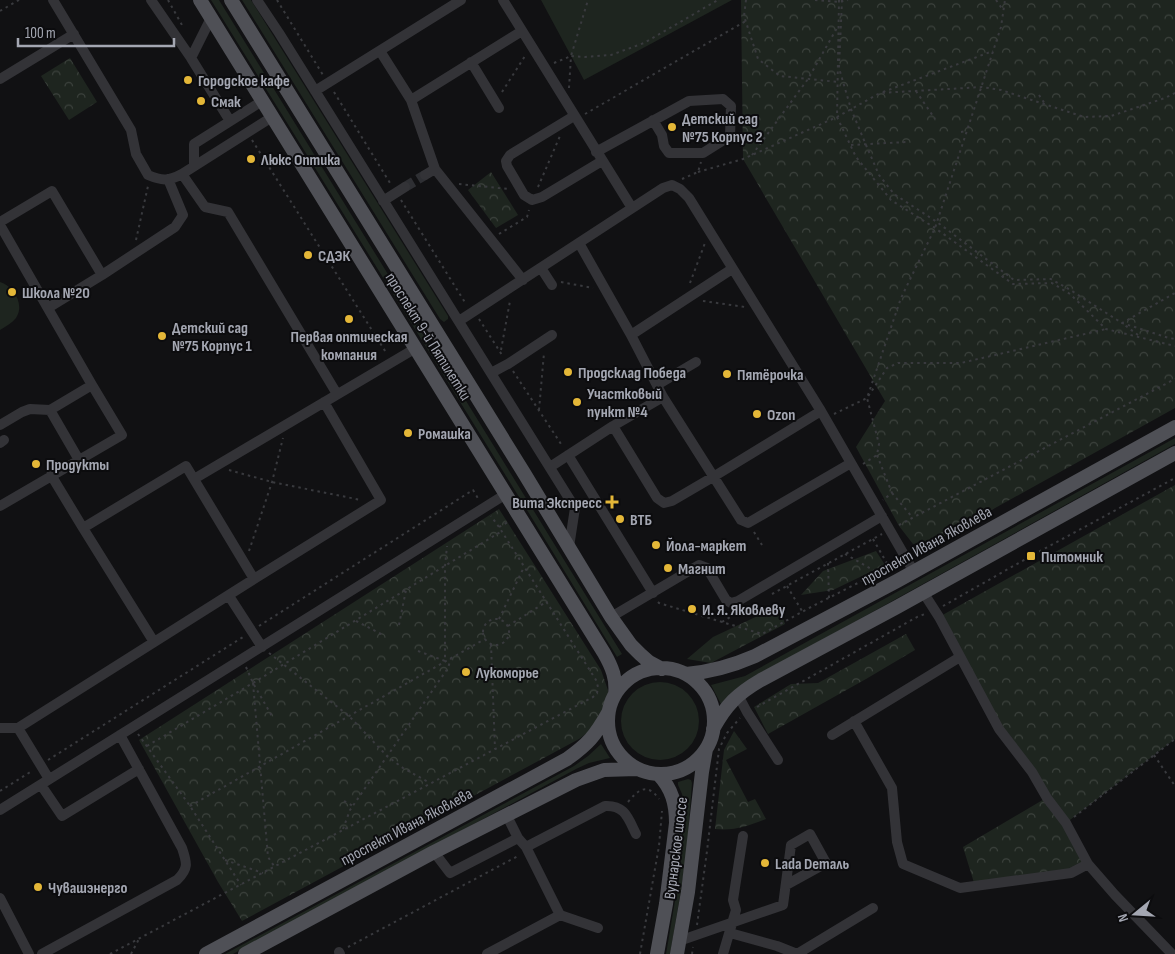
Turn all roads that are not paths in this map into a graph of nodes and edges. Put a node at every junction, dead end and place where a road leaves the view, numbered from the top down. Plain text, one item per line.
1 (53, 0) edge
2 (151, 0) edge
3 (200, 0) edge
4 (231, 0) edge
5 (257, 0) edge
6 (461, 0) edge
7 (503, 0) edge
8 (211, 18) junction
9 (522, 31) junction
10 (74, 34) junction
11 (380, 51) junction
12 (190, 58) junction
13 (471, 62) junction
14 (0, 80) edge
15 (315, 91) junction
16 (411, 100) junction
17 (262, 101) junction
18 (497, 105) road end
19 (272, 117) junction
20 (572, 118) junction
21 (653, 120) junction
22 (230, 121) junction
23 (596, 152) junction
24 (602, 161) junction
25 (194, 166) junction
26 (435, 169) junction
27 (182, 174) junction
28 (425, 175) tunnel mouth
29 (168, 180) junction
30 (405, 187) tunnel mouth
31 (384, 201) junction
32 (632, 208) junction
33 (0, 223) edge
34 (578, 243) junction
35 (541, 268) junction
36 (732, 269) junction
37 (102, 275) junction
38 (523, 280) junction
39 (550, 283) road end
40 (48, 308) junction
41 (459, 321) junction
42 (631, 335) junction
43 (549, 337) road end
44 (416, 348) junction
45 (696, 362) dead end
46 (491, 373) junction
47 (92, 385) junction
48 (657, 385) junction
49 (336, 394) junction
50 (663, 397) junction
51 (324, 402) junction
52 (50, 410) junction
53 (823, 415) junction
54 (0, 425) edge
55 (613, 426) junction
56 (1175, 427) edge
57 (1175, 453) edge
58 (568, 455) junction
59 (79, 460) junction
60 (550, 467) junction
61 (853, 467) junction
62 (51, 475) junction
63 (713, 477) junction
64 (194, 478) junction
65 (506, 494) junction
66 (0, 506) edge
67 (882, 516) junction
68 (83, 528) junction
69 (569, 547) junction
70 (914, 572) junction
71 (254, 578) junction
72 (923, 592) junction
73 (652, 593) junction
74 (229, 596) junction
75 (611, 617) junction
76 (154, 642) junction
77 (262, 648) junction
78 (960, 657) junction
79 (662, 668) junction
80 (686, 674) junction
81 (615, 695) junction
82 (738, 696) junction
83 (608, 713) junction
84 (854, 721) junction
85 (0, 728) edge
86 (18, 728) junction
87 (713, 729) junction
88 (120, 735) junction
89 (832, 735) dead end
90 (707, 746) junction
91 (778, 760) dead end
92 (637, 769) junction
93 (139, 770) junction
94 (659, 775) junction
95 (45, 782) junction
96 (0, 810) edge
97 (506, 814) junction
98 (636, 834) dead end
99 (743, 836) dead end
100 (518, 838) junction
101 (526, 847) junction
102 (434, 852) junction
103 (1088, 864) junction
104 (786, 885) junction
105 (0, 898) edge
106 (872, 908) dead end
107 (560, 915) junction
108 (598, 928) dead end
109 (731, 928) junction
110 (678, 947) edge
111 (29, 954) edge
112 (42, 954) edge
113 (206, 954) edge
114 (245, 954) edge
115 (487, 954) edge
116 (657, 954) edge
117 (723, 954) edge
118 (797, 954) edge
119 (1172, 954) edge

1 - 10 street
2 - 12 street
3 - 8 main road, проспект 9-й Пятилетки
4 - 69 main road, проспект 9-й Пятилетки
5 - 15 street
6 - 11 street
7 - 9 street
8 - 12 street
8 - 17 main road, проспект 9-й Пятилетки
9 - 13 street
9 - 20 street
10 - 14 street
10 - 29 street
11 - 15 street
11 - 16 street
12 - 22 street
13 - 16 street
13 - 18 street
15 - 31 street
16 - 26 street
17 - 19 main road, проспект 9-й Пятилетки
17 - 22 street
19 - 25 street
19 - 44 main road, проспект 9-й Пятилетки
20 - 23 street
20 - 24 street
21 - 21 street
21 - 23 street
22 - 25 street
23 - 24 street
24 - 32 street
25 - 27 street
26 - 28 street
26 - 38 street
27 - 29 street
27 - 49 street
29 - 37 street
30 - 31 street
31 - 41 street
32 - 34 street
32 - 36 street
33 - 37 street
33 - 40 street
34 - 35 street
34 - 42 street
35 - 38 street
35 - 39 street
36 - 42 street
36 - 53 street
37 - 40 street
38 - 41 street
40 - 47 street
41 - 46 street
42 - 48 street
43 - 46 street
44 - 49 street
44 - 65 main road, проспект 9-й Пятилетки
45 - 48 street
46 - 60 street
47 - 52 street
47 - 59 street
48 - 50 street
49 - 51 street
50 - 55 street
50 - 63 street
51 - 64 street
51 - 71 street
52 - 54 street
52 - 59 street
53 - 61 street
53 - 63 street
55 - 58 street
55 - 63 street
56 - 70 main road, проспект Ивана Яковлева
57 - 72 main road
58 - 60 street
58 - 73 street
59 - 62 street
60 - 69 street
61 - 63 street
61 - 67 street
62 - 66 street
62 - 68 street
64 - 68 street
64 - 71 street
65 - 77 street
65 - 81 main road, проспект 9-й Пятилетки
67 - 70 street
67 - 73 street
68 - 76 street
69 - 75 main road, проспект 9-й Пятилетки
70 - 80 main road, проспект Ивана Яковлева
71 - 74 street
72 - 78 street
72 - 82 main road
73 - 75 street
74 - 76 street
74 - 77 street
75 - 79 main road, проспект 9-й Пятилетки
76 - 86 street
77 - 88 street
78 - 84 street
78 - 103 street
79 - 80 main road
79 - 81 main road
80 - 87 main road
81 - 83 main road
82 - 87 main road
82 - 91 street
83 - 92 main road
83 - 113 main road, проспект Ивана Яковлева
84 - 89 street
84 - 103 street
85 - 86 street
86 - 95 street
87 - 90 main road
88 - 93 street
88 - 95 street
90 - 94 main road
90 - 110 main road, Вурнарское шоссе
92 - 94 main road
92 - 97 main road
93 - 95 street
93 - 112 street
94 - 116 main road, Вурнарское шоссе
95 - 96 street
97 - 100 street
97 - 102 main road
98 - 101 street
99 - 109 street
100 - 101 street
100 - 102 street
101 - 107 street
102 - 114 main road
103 - 119 street
104 - 104 street
104 - 109 street
105 - 111 street
106 - 118 street
107 - 108 street
107 - 115 street
109 - 110 street
109 - 117 street
109 - 118 street

